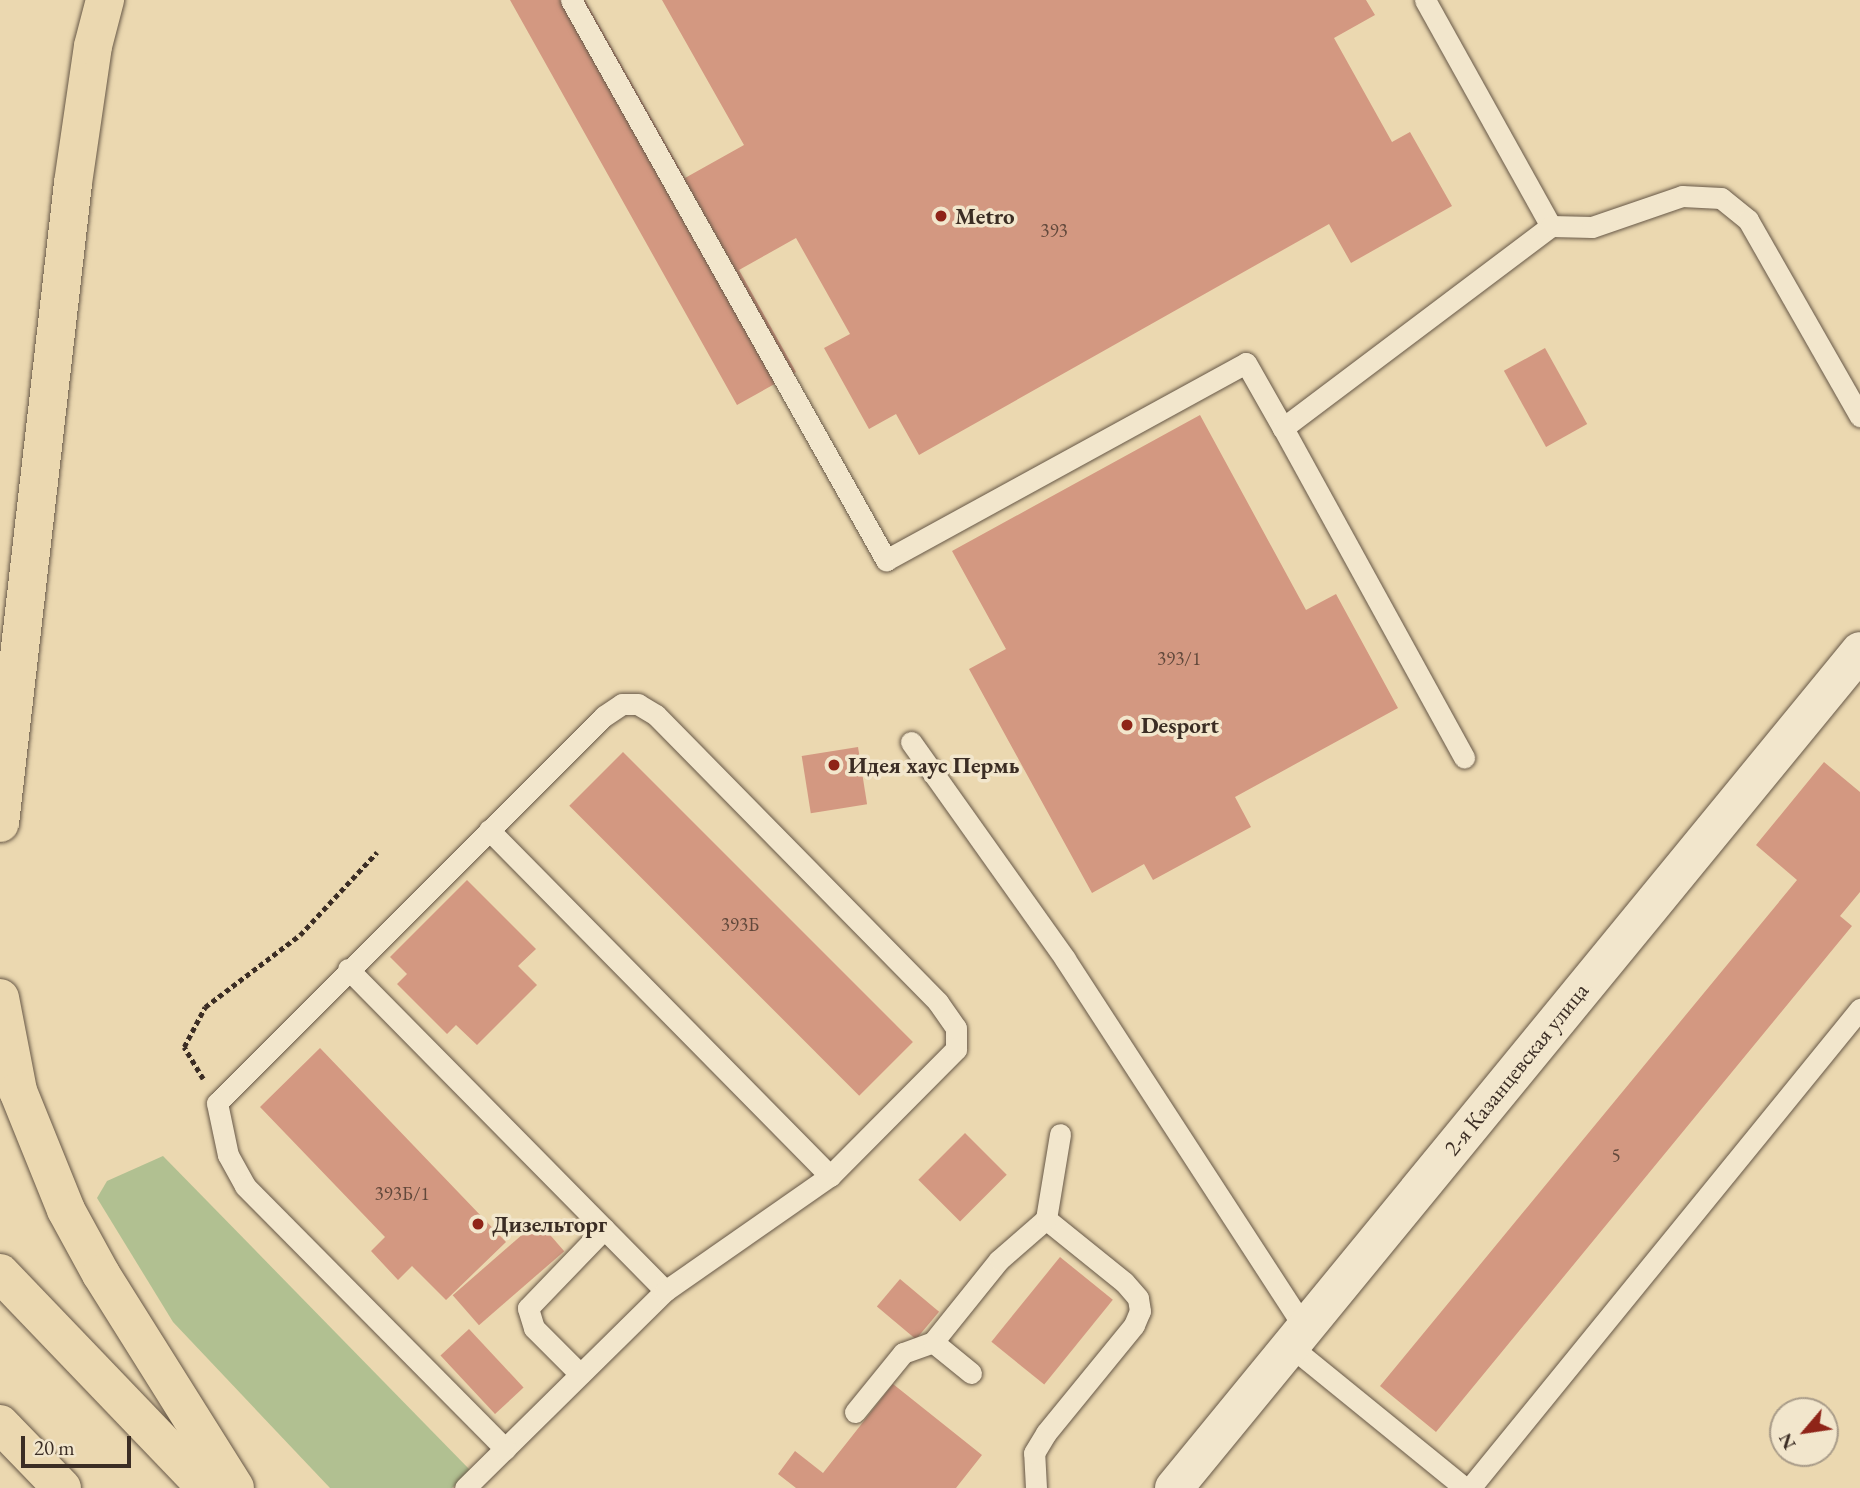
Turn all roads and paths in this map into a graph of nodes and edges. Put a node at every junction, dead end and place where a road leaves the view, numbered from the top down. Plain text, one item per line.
1 (105, 0) edge
2 (570, 0) edge
3 (1425, 0) edge
4 (1551, 226) junction
5 (1860, 416) edge
6 (1283, 428) junction
7 (1860, 651) edge
8 (911, 742) dead end
9 (1464, 757) dead end
10 (0, 823) edge
11 (489, 830) junction
12 (377, 852) dead end
13 (348, 969) junction
14 (0, 998) edge
15 (1860, 1009) edge
16 (217, 1103) junction
17 (1060, 1134) dead end
18 (830, 1176) junction
19 (1046, 1219) junction
20 (604, 1229) junction
21 (0, 1273) edge
22 (665, 1290) junction
23 (1296, 1336) junction
24 (933, 1342) junction
25 (971, 1373) dead end
26 (580, 1374) junction
27 (855, 1412) dead end
28 (0, 1424) edge
29 (505, 1449) junction
30 (62, 1488) edge
31 (206, 1488) edge
32 (235, 1488) edge
33 (465, 1488) edge
34 (1036, 1488) edge
35 (1174, 1488) edge
36 (1468, 1488) edge

1 - 10 main road
2 - 6 lane
3 - 4 lane
4 - 5 lane
4 - 6 lane
6 - 9 lane
7 - 23 street, 2-я Казанцевская улица
8 - 23 lane
11 - 13 lane
11 - 18 lane
11 - 18 lane
12 - 16 path
13 - 16 lane
13 - 20 lane
14 - 32 main road
15 - 36 lane
16 - 29 lane
17 - 19 lane
18 - 22 lane
19 - 24 lane
19 - 34 lane
20 - 22 lane
20 - 26 lane
21 - 31 main road
22 - 26 lane
23 - 35 street, 2-я Казанцевская улица
23 - 36 lane
24 - 25 lane
24 - 27 lane
26 - 29 lane
28 - 30 main road
29 - 33 lane

